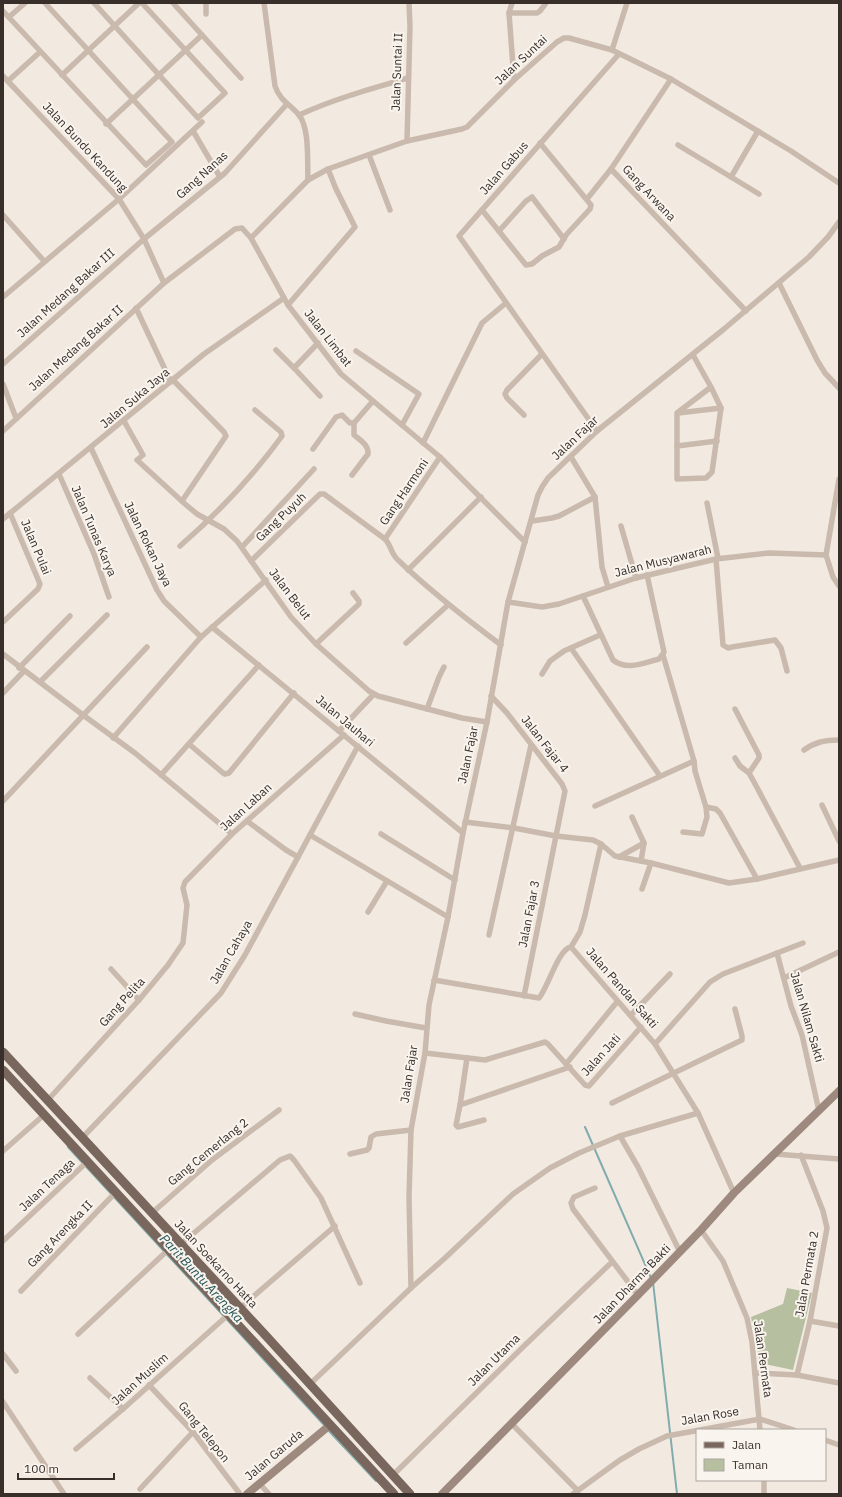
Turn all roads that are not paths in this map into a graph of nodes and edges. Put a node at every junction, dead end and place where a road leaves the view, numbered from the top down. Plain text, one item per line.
1 (25, 3) edge
2 (45, 3) edge
3 (94, 3) edge
4 (138, 3) edge
5 (142, 3) edge
6 (174, 3) edge
7 (206, 3) edge
8 (264, 3) edge
9 (409, 3) edge
10 (512, 3) edge
11 (546, 3) edge
12 (627, 3) edge
13 (3, 11) edge
14 (509, 13) junction
15 (206, 14) dead end
16 (9, 18) junction
17 (115, 26) junction
18 (202, 35) junction
19 (186, 50) junction
20 (612, 50) junction
21 (88, 51) junction
22 (40, 52) junction
23 (619, 54) junction
24 (62, 75) junction
25 (3, 76) edge
26 (159, 76) junction
27 (241, 78) dead end
28 (408, 78) junction
29 (671, 79) junction
30 (514, 80) junction
31 (8, 82) junction
32 (133, 100) junction
33 (287, 104) junction
34 (299, 115) junction
35 (202, 122) dead end
36 (106, 124) junction
37 (193, 131) junction
38 (758, 131) junction
39 (407, 141) junction
40 (540, 143) junction
41 (678, 145) dead end
42 (369, 155) junction
43 (328, 169) junction
44 (611, 169) junction
45 (220, 177) junction
46 (731, 177) junction
47 (308, 180) junction
48 (839, 183) edge
49 (759, 194) dead end
50 (119, 199) junction
51 (587, 199) junction
52 (390, 210) dead end
53 (482, 210) junction
54 (3, 215) edge
55 (839, 222) edge
56 (499, 231) junction
57 (251, 238) junction
58 (144, 239) junction
59 (564, 239) junction
60 (44, 261) junction
61 (164, 283) junction
62 (779, 283) junction
63 (3, 297) edge
64 (284, 298) junction
65 (506, 303) junction
66 (288, 305) junction
67 (136, 308) junction
68 (746, 311) junction
69 (318, 343) junction
70 (276, 350) dead end
71 (356, 351) dead end
72 (542, 354) junction
73 (693, 355) junction
74 (3, 364) edge
75 (294, 368) junction
76 (172, 381) junction
77 (3, 384) edge
78 (711, 388) junction
79 (839, 388) edge
80 (320, 396) dead end
81 (374, 401) junction
82 (721, 408) junction
83 (255, 410) dead end
84 (677, 413) junction
85 (524, 415) dead end
86 (16, 418) junction
87 (124, 421) junction
88 (354, 423) junction
89 (402, 425) junction
90 (3, 431) edge
91 (597, 431) junction
92 (718, 441) junction
93 (423, 443) junction
94 (677, 446) junction
95 (91, 448) junction
96 (313, 449) dead end
97 (440, 457) junction
98 (571, 457) junction
99 (314, 469) dead end
100 (59, 474) junction
101 (352, 475) dead end
102 (839, 479) edge
103 (481, 497) junction
104 (595, 497) junction
105 (182, 501) junction
106 (707, 504) dead end
107 (10, 514) junction
108 (3, 519) edge
109 (210, 520) junction
110 (532, 520) junction
111 (832, 523) junction
112 (839, 524) edge
113 (621, 526) dead end
114 (385, 539) junction
115 (525, 542) junction
116 (180, 546) dead end
117 (242, 547) junction
118 (826, 555) junction
119 (717, 558) junction
120 (251, 561) junction
121 (408, 570) junction
122 (647, 575) junction
123 (636, 578) junction
124 (266, 580) junction
125 (839, 586) edge
126 (608, 587) junction
127 (353, 593) dead end
128 (583, 596) junction
129 (109, 597) dead end
130 (508, 602) junction
131 (448, 605) junction
132 (107, 615) dead end
133 (70, 616) dead end
134 (3, 622) edge
135 (212, 626) junction
136 (600, 635) junction
137 (202, 637) junction
138 (406, 643) dead end
139 (316, 644) junction
140 (501, 645) junction
141 (147, 647) dead end
142 (570, 648) junction
143 (3, 654) edge
144 (663, 655) junction
145 (259, 664) junction
146 (444, 668) dead end
147 (22, 669) junction
148 (787, 670) dead end
149 (542, 674) dead end
150 (40, 682) junction
151 (3, 693) edge
152 (294, 693) junction
153 (373, 695) junction
154 (491, 696) junction
155 (427, 709) junction
156 (735, 709) dead end
157 (82, 715) junction
158 (487, 722) junction
159 (339, 731) junction
160 (344, 735) junction
161 (113, 738) junction
162 (839, 740) edge
163 (189, 744) junction
164 (531, 745) junction
165 (358, 746) junction
166 (804, 750) dead end
167 (734, 758) dead end
168 (694, 761) junction
169 (749, 773) junction
170 (161, 775) junction
171 (660, 776) junction
172 (3, 801) edge
173 (822, 805) dead end
174 (595, 806) dead end
175 (706, 807) junction
176 (632, 817) dead end
177 (247, 820) junction
178 (465, 822) junction
179 (514, 828) junction
180 (683, 832) dead end
181 (232, 834) junction
182 (381, 834) dead end
183 (463, 834) junction
184 (310, 835) junction
185 (556, 836) junction
186 (839, 841) edge
187 (644, 843) junction
188 (601, 844) junction
189 (298, 857) junction
190 (619, 857) junction
191 (839, 860) edge
192 (642, 861) junction
193 (651, 863) junction
194 (800, 868) junction
195 (757, 879) junction
196 (455, 880) junction
197 (387, 881) junction
198 (642, 889) dead end
199 (187, 905) joint
200 (368, 912) dead end
201 (448, 918) junction
202 (489, 935) dead end
203 (803, 943) dead end
204 (571, 948) junction
205 (839, 952) edge
206 (777, 953) junction
207 (111, 969) dead end
208 (670, 974) dead end
209 (784, 978) junction
210 (434, 980) junction
211 (524, 996) junction
212 (139, 1000) junction
213 (617, 1002) junction
214 (735, 1009) dead end
215 (355, 1014) dead end
216 (631, 1015) junction
217 (641, 1027) junction
218 (426, 1028) junction
219 (655, 1044) junction
220 (3, 1052) edge
221 (425, 1053) junction
222 (467, 1058) junction
223 (568, 1065) junction
224 (3, 1070) edge
225 (673, 1074) junction
226 (839, 1091) edge
227 (47, 1100) junction
228 (612, 1103) dead end
229 (460, 1105) junction
230 (279, 1110) dead end
231 (818, 1111) junction
232 (698, 1113) junction
233 (44, 1115) junction
234 (484, 1120) dead end
235 (411, 1130) junction
236 (620, 1136) junction
237 (82, 1138) junction
238 (3, 1151) edge
239 (350, 1154) dead end
240 (775, 1154) junction
241 (801, 1155) junction
242 (839, 1158) edge
243 (87, 1162) junction
244 (595, 1188) dead end
245 (115, 1193) junction
246 (734, 1193) junction
247 (152, 1213) junction
248 (334, 1226) junction
249 (701, 1230) junction
250 (3, 1241) edge
251 (181, 1244) junction
252 (167, 1251) junction
253 (680, 1252) junction
254 (612, 1262) junction
255 (360, 1283) dead end
256 (411, 1288) junction
257 (21, 1291) dead end
258 (638, 1295) junction
259 (240, 1308) junction
260 (228, 1315) junction
261 (810, 1321) junction
262 (839, 1326) edge
263 (78, 1334) dead end
264 (3, 1354) edge
265 (16, 1371) dead end
266 (755, 1373) junction
267 (796, 1375) junction
268 (90, 1378) dead end
269 (839, 1383) edge
270 (149, 1385) junction
271 (310, 1385) junction
272 (3, 1402) edge
273 (123, 1409) junction
274 (760, 1419) junction
275 (512, 1424) junction
276 (329, 1425) junction
277 (703, 1429) edge
278 (760, 1429) edge
279 (791, 1429) edge
280 (696, 1430) edge
281 (193, 1432) junction
282 (826, 1440) edge
283 (839, 1445) edge
284 (76, 1449) dead end
285 (392, 1476) junction
286 (764, 1481) edge
287 (259, 1483) junction
288 (140, 1489) dead end
289 (578, 1491) junction
290 (64, 1494) edge
291 (240, 1494) edge
292 (247, 1494) edge
293 (269, 1494) edge
294 (394, 1494) edge
295 (410, 1494) edge
296 (443, 1494) edge
297 (573, 1494) edge
298 (764, 1494) edge

1 - 16 street
2 - 21 street
3 - 17 street
4 - 17 street
5 - 19 street
6 - 18 street
7 - 15 street
8 - 33 street
9 - 28 street, Jalan Suntai II
10 - 14 street
11 - 14 street
12 - 20 street
13 - 16 street
14 - 30 street
16 - 22 street
17 - 21 street
17 - 26 street
18 - 19 street
18 - 27 street
19 - 26 street
19 - 26 street
20 - 23 street, Jalan Suntai
20 - 30 street, Jalan Suntai
21 - 24 street
21 - 32 street
22 - 24 street
22 - 31 street
23 - 29 street, Jalan Suntai
23 - 40 street, Jalan Gabus
24 - 36 street
25 - 31 street, Jalan Bundo Kandung
26 - 32 street
28 - 34 street
28 - 39 street, Jalan Suntai II
29 - 38 street, Jalan Suntai
29 - 44 street, Gang Arwana
30 - 39 street, Jalan Suntai
31 - 50 street, Jalan Bundo Kandung
32 - 36 street
32 - 36 street
33 - 34 street
33 - 45 street, Gang Nanas
34 - 47 street
35 - 37 street
37 - 45 street
37 - 50 street
38 - 46 street
38 - 48 street, Jalan Suntai
39 - 42 street, Jalan Suntai
40 - 51 street
40 - 53 street, Jalan Gabus
41 - 46 street
42 - 43 street, Jalan Suntai
42 - 52 street
43 - 47 street, Jalan Suntai
43 - 66 street
44 - 51 street
44 - 68 street, Gang Arwana
45 - 58 street, Gang Nanas
46 - 49 street
47 - 57 street, Jalan Suntai
50 - 58 street, Jalan Bundo Kandung
50 - 60 street
51 - 59 street
53 - 56 street
53 - 65 street, Jalan Gabus
54 - 60 street
55 - 62 street, Jalan Fajar
56 - 59 street
56 - 59 street
57 - 61 street
57 - 64 street, Jalan Limbat
58 - 61 street, Jalan Bundo Kandung
58 - 74 street, Jalan Medang Bakar III
60 - 63 street
61 - 67 street, Jalan Medang Bakar II
62 - 68 street, Jalan Fajar
62 - 79 street
64 - 66 street, Jalan Limbat
64 - 76 street, Jalan Suka Jaya
65 - 72 street, Jalan Gabus
65 - 93 street
66 - 69 street, Jalan Limbat
67 - 76 street
67 - 86 street, Jalan Medang Bakar II
68 - 73 street, Jalan Fajar
69 - 75 street
69 - 81 street, Jalan Limbat
70 - 75 street
71 - 89 street
72 - 85 street
72 - 91 street, Jalan Gabus
73 - 78 street
73 - 91 street, Jalan Fajar
75 - 80 street
76 - 87 street, Jalan Suka Jaya
76 - 105 street
77 - 86 street
78 - 82 street
78 - 84 street
81 - 88 street
81 - 89 street, Jalan Limbat
82 - 84 street
82 - 92 street
83 - 109 street
84 - 94 street
86 - 90 street, Jalan Medang Bakar II
87 - 95 street, Jalan Suka Jaya
87 - 105 street, Jalan Belut
88 - 96 street
88 - 101 street
89 - 93 street, Jalan Limbat
91 - 98 street, Jalan Fajar
92 - 94 street
92 - 94 street
93 - 97 street, Jalan Limbat
95 - 100 street, Jalan Suka Jaya
95 - 137 street, Jalan Rokan Jaya
97 - 103 street, Jalan Limbat
97 - 114 street, Gang Harmoni
98 - 104 street
98 - 110 street, Jalan Fajar
99 - 117 street
100 - 107 street, Jalan Suka Jaya
100 - 129 street, Jalan Tunas Karya
102 - 111 street
103 - 115 street, Jalan Limbat
103 - 121 street
104 - 110 street
104 - 126 street
105 - 109 street, Jalan Belut
106 - 119 street
107 - 108 street, Jalan Suka Jaya
107 - 134 street, Jalan Pulai
109 - 116 street
109 - 117 street, Jalan Belut
110 - 115 street, Jalan Fajar
111 - 112 street
111 - 118 street
113 - 123 street
114 - 120 street, Gang Puyuh
114 - 121 street
115 - 130 street, Jalan Fajar
117 - 120 street, Jalan Belut
118 - 119 street, Jalan Musyawarah
118 - 125 street
119 - 122 street, Jalan Musyawarah
119 - 148 street
120 - 124 street, Jalan Belut
121 - 131 street
122 - 123 street, Jalan Musyawarah
122 - 144 street
123 - 126 street, Jalan Musyawarah
124 - 135 street
124 - 139 street, Jalan Belut
126 - 128 street, Jalan Musyawarah
127 - 139 street
128 - 130 street, Jalan Musyawarah
128 - 136 street
130 - 140 street, Jalan Fajar
131 - 138 street
131 - 140 street
132 - 150 street
133 - 147 street
135 - 137 street
135 - 145 street, Jalan Jauhari
136 - 142 street
136 - 144 street
137 - 161 street
139 - 153 street, Jalan Belut
140 - 154 street, Jalan Fajar
141 - 157 street
142 - 149 street
142 - 171 street
143 - 147 street
144 - 168 street
145 - 152 street, Jalan Jauhari
145 - 163 street
146 - 155 street
147 - 150 street
147 - 151 street
150 - 157 street
152 - 159 street, Jalan Jauhari
152 - 163 street
153 - 155 street, Jalan Belut
153 - 159 street
154 - 158 street, Jalan Fajar
154 - 164 street, Jalan Fajar 4
155 - 158 street, Jalan Belut
156 - 169 street
157 - 161 street
157 - 172 street
158 - 178 street, Jalan Fajar
159 - 160 street, Jalan Jauhari
160 - 165 street, Jalan Jauhari
160 - 177 street, Jalan Laban
161 - 170 street
162 - 166 street
163 - 170 street
164 - 179 street
164 - 185 street, Jalan Fajar 4
165 - 183 street, Jalan Jauhari
165 - 184 street, Jalan Cahaya
167 - 169 street
168 - 171 street
168 - 175 street
169 - 194 street
170 - 181 street
171 - 174 street
173 - 186 street
175 - 180 street
175 - 195 street
176 - 187 street
177 - 181 street, Jalan Laban
177 - 189 street
178 - 179 street
178 - 183 street, Jalan Fajar
179 - 185 street
179 - 202 street
181 - 199 street, Jalan Laban
182 - 196 street
183 - 196 street, Jalan Fajar
184 - 189 street, Jalan Cahaya
184 - 197 street
185 - 188 street
185 - 211 street, Jalan Fajar 3
187 - 190 street
187 - 192 street
188 - 190 street
188 - 204 street
189 - 237 street, Jalan Cahaya
190 - 192 street
191 - 194 street
192 - 193 street
193 - 195 street
193 - 198 street
194 - 195 street
196 - 201 street, Jalan Fajar
197 - 200 street
197 - 201 street
199 - 212 street, Gang Pelita
201 - 210 street, Jalan Fajar
203 - 206 street
204 - 211 street, Jalan Pandan Sakti
204 - 213 street, Jalan Pandan Sakti
205 - 209 street
206 - 209 street, Jalan Nilam Sakti
206 - 219 street
207 - 212 street
208 - 216 street
209 - 231 street, Jalan Nilam Sakti
210 - 211 street, Jalan Pandan Sakti
210 - 218 street, Jalan Fajar
212 - 227 street, Gang Pelita
213 - 216 street, Jalan Pandan Sakti
213 - 223 street
214 - 225 street
215 - 218 street
216 - 217 street, Jalan Pandan Sakti
217 - 219 street, Jalan Pandan Sakti
217 - 223 street, Jalan Jati
218 - 221 street, Jalan Fajar
219 - 225 street, Jalan Pandan Sakti
220 - 227 main road, Jalan Soekarno Hatta
221 - 222 street, Jalan Jati
221 - 235 street, Jalan Fajar
222 - 223 street, Jalan Jati
222 - 229 street
223 - 229 street
224 - 233 main road, Jalan Soekarno Hatta
225 - 228 street
225 - 232 street, Jalan Pandan Sakti
226 - 231 main road, Jalan Dharma Bakti
227 - 237 main road, Jalan Soekarno Hatta
229 - 234 street
230 - 247 street, Gang Cemerlang 2
231 - 240 main road, Jalan Dharma Bakti
232 - 236 street
232 - 246 street, Jalan Pandan Sakti
233 - 238 street
233 - 243 main road, Jalan Soekarno Hatta
235 - 239 street
235 - 256 street, Jalan Fajar
236 - 253 street
236 - 256 street
237 - 247 main road, Jalan Soekarno Hatta
240 - 241 street
240 - 246 main road, Jalan Dharma Bakti
241 - 242 street
241 - 261 street, Jalan Permata 2
243 - 245 main road, Jalan Soekarno Hatta
243 - 250 street, Jalan Tenaga
244 - 254 street
245 - 252 main road, Jalan Soekarno Hatta
245 - 257 street, Gang Arengka II
246 - 249 main road, Jalan Dharma Bakti
247 - 251 main road, Jalan Soekarno Hatta
248 - 251 street
248 - 255 street
248 - 259 street
249 - 253 main road, Jalan Dharma Bakti
249 - 266 street, Jalan Permata
251 - 259 main road, Jalan Soekarno Hatta
252 - 260 main road, Jalan Soekarno Hatta
252 - 263 street
253 - 258 main road, Jalan Dharma Bakti
254 - 258 street
254 - 285 street, Jalan Utama
256 - 271 street
258 - 275 main road, Jalan Dharma Bakti
259 - 271 main road, Jalan Soekarno Hatta
260 - 270 street, Jalan Muslim
260 - 276 main road, Jalan Soekarno Hatta
261 - 262 street
261 - 267 street, Jalan Permata 2
264 - 265 street
266 - 267 street
266 - 274 street, Jalan Permata
267 - 269 street
268 - 273 street
270 - 273 street, Jalan Muslim
270 - 281 street, Gang Telepon
271 - 285 main road, Jalan Soekarno Hatta
272 - 290 street
273 - 284 street, Jalan Muslim
274 - 277 street, Jalan Rose
274 - 278 street, Jalan Permata
274 - 279 street, Jalan Rose
275 - 289 street
275 - 296 main road, Jalan Dharma Bakti
276 - 287 main road, Jalan Garuda
276 - 294 main road, Jalan Soekarno Hatta
280 - 289 street, Jalan Rose
281 - 288 street
281 - 291 street, Gang Telepon
282 - 283 street
285 - 295 main road, Jalan Soekarno Hatta
286 - 298 street
287 - 292 main road, Jalan Garuda
287 - 293 street
289 - 297 street, Jalan Rose

